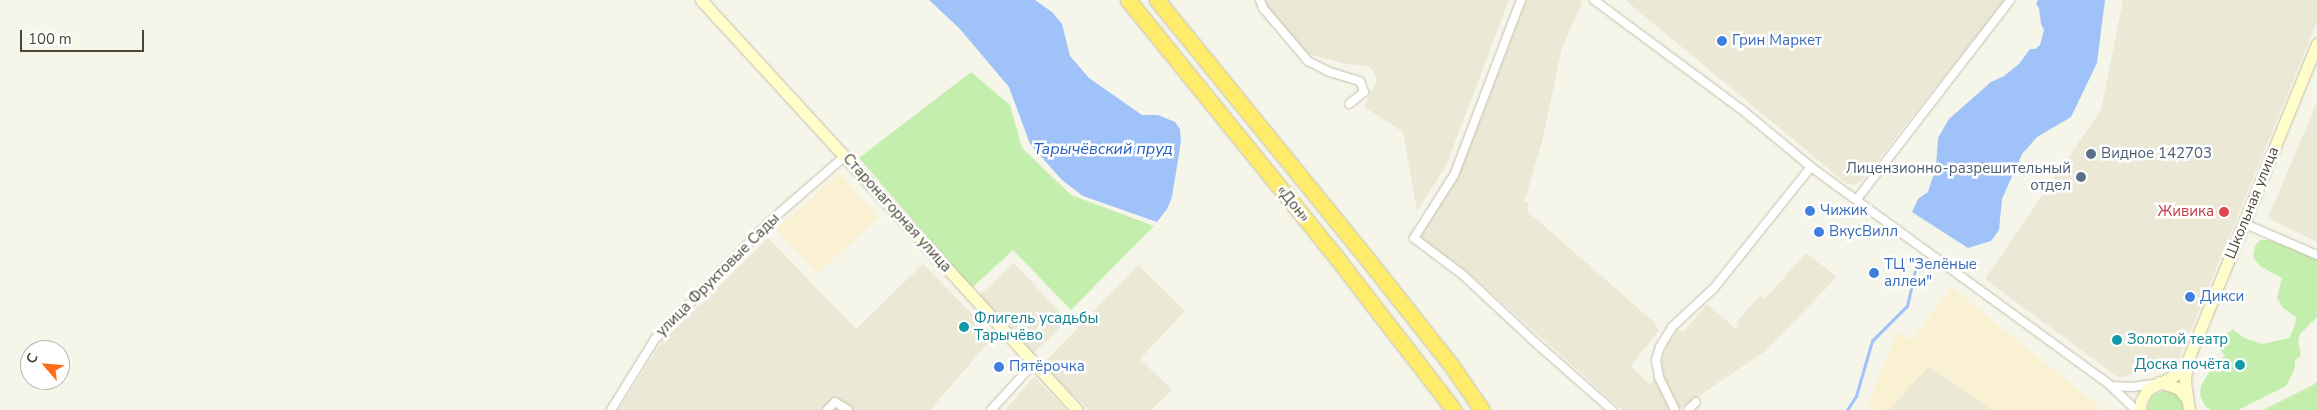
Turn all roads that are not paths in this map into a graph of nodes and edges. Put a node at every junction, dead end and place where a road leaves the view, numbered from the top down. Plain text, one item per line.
1 (701, 0) edge
2 (1128, 0) edge
3 (1157, 0) edge
4 (1260, 0) edge
5 (1521, 0) edge
6 (1594, 0) edge
7 (2010, 0) edge
8 (2317, 44) edge
9 (1349, 104) dead end
10 (845, 156) junction
11 (1810, 167) junction
12 (1857, 199) junction
13 (2244, 223) junction
14 (2317, 255) edge
15 (2187, 362) junction
16 (1033, 364) junction
17 (2157, 383) junction
18 (2111, 386) junction
19 (1696, 402) dead end
20 (2189, 405) edge
21 (611, 410) edge
22 (827, 410) edge
23 (848, 410) edge
24 (991, 410) edge
25 (1077, 410) edge
26 (1454, 410) edge
27 (1482, 410) edge
28 (1612, 410) edge
29 (1675, 410) edge
30 (1688, 410) edge
31 (2136, 410) edge
32 (2140, 410) edge

1 - 10 main road, Старонагорная улица
2 - 26 highway, «Дон»
3 - 27 highway, «Дон»
4 - 9 street
5 - 28 street
6 - 11 street
7 - 12 street
8 - 13 main road, Школьная улица
10 - 16 main road, Старонагорная улица
10 - 21 street, улица Фруктовые Сады
11 - 12 street
11 - 29 street
12 - 18 street
13 - 14 street
13 - 15 main road, Школьная улица
15 - 17 main road
15 - 20 main road
16 - 24 street
16 - 25 main road, Старонагорная улица
17 - 18 street
17 - 20 main road
17 - 32 main road
18 - 31 street
19 - 30 street
22 - 23 street

